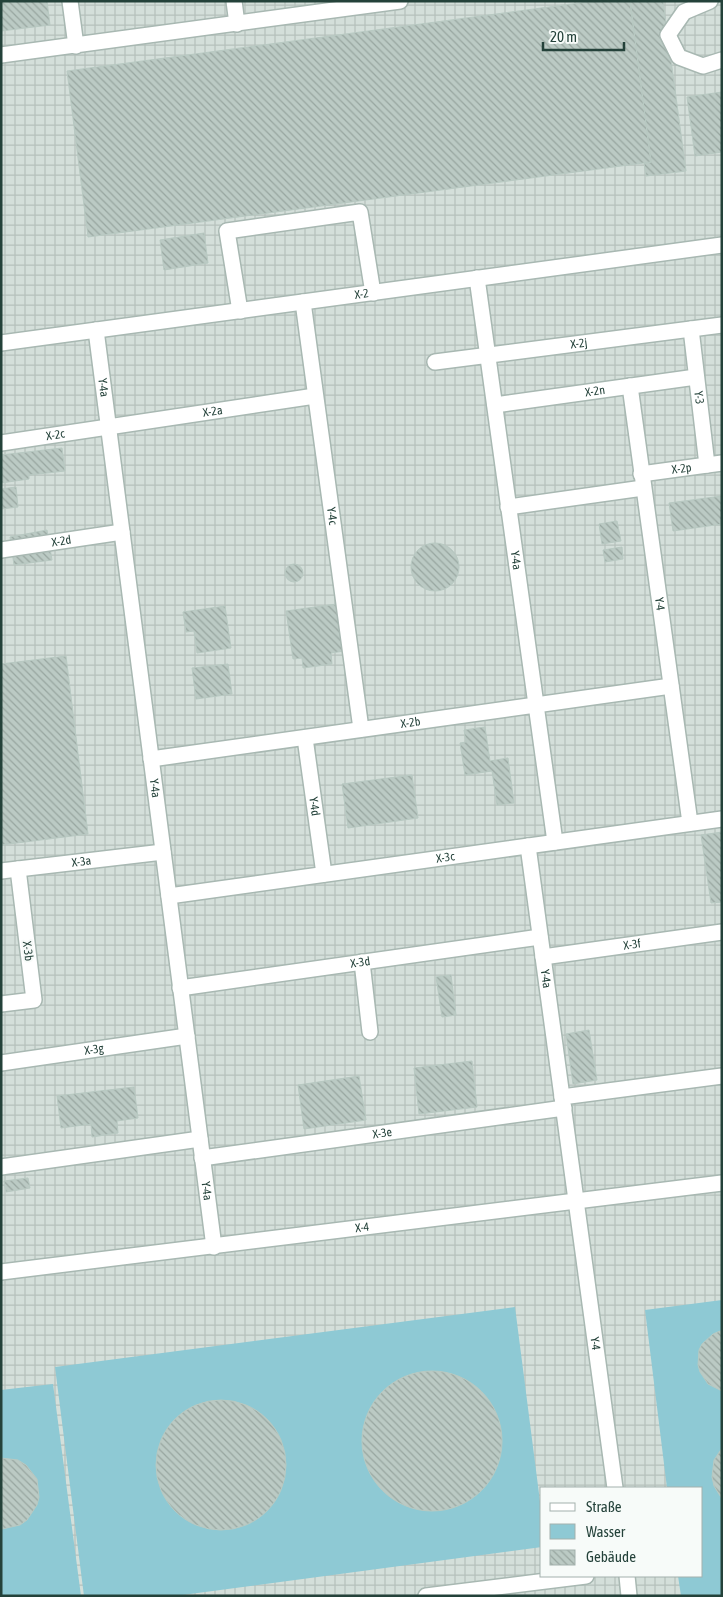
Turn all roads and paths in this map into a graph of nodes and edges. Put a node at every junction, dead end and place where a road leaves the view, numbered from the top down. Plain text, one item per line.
1 (70, 1) edge
2 (234, 1) edge
3 (400, 1) edge
4 (710, 1) edge
5 (384, 2) edge
6 (237, 24) junction
7 (76, 46) junction
8 (1, 55) edge
9 (722, 60) edge
10 (722, 245) edge
11 (477, 278) junction
12 (373, 293) junction
13 (302, 302) junction
14 (240, 311) junction
15 (722, 325) edge
16 (691, 329) junction
17 (96, 330) junction
18 (1, 343) edge
19 (488, 356) junction
20 (435, 362) dead end
21 (696, 377) junction
22 (630, 386) junction
23 (315, 396) junction
24 (495, 405) junction
25 (109, 427) junction
26 (1, 443) edge
27 (722, 463) edge
28 (706, 465) junction
29 (642, 481) junction
30 (508, 507) junction
31 (122, 532) junction
32 (1, 550) edge
33 (671, 686) junction
34 (536, 705) junction
35 (361, 730) junction
36 (305, 738) junction
37 (151, 759) junction
38 (722, 819) edge
39 (690, 823) junction
40 (555, 842) junction
41 (528, 846) junction
42 (163, 852) junction
43 (18, 869) junction
44 (1, 871) edge
45 (324, 874) junction
46 (169, 896) junction
47 (722, 932) edge
48 (540, 937) junction
49 (543, 957) junction
50 (362, 962) junction
51 (180, 988) junction
52 (1, 1004) edge
53 (370, 1032) dead end
54 (187, 1036) junction
55 (1, 1062) edge
56 (722, 1076) edge
57 (563, 1103) junction
58 (200, 1139) junction
59 (202, 1158) junction
60 (1, 1167) edge
61 (722, 1184) edge
62 (577, 1201) junction
63 (214, 1247) junction
64 (1, 1272) edge
65 (615, 1487) edge
66 (578, 1577) edge
67 (627, 1577) edge
68 (426, 1596) edge
69 (629, 1596) edge

1 - 7 street
2 - 6 street
3 - 5 street
4 - 9 street
5 - 6 street
6 - 7 street
7 - 8 street
10 - 11 street, X-2
11 - 12 street, X-2
11 - 19 street, Y-4a
12 - 13 street, X-2
12 - 14 street
13 - 14 street, X-2
13 - 23 street, Y-4c
14 - 17 street, X-2
15 - 16 street, X-2j
16 - 19 street, X-2j
16 - 21 street, Y-3
17 - 18 street, X-2
17 - 25 street, Y-4a
19 - 20 street, X-2j
19 - 24 street, Y-4a
21 - 22 street, X-2n
21 - 28 street, Y-3
22 - 24 street, X-2n
22 - 29 street, Y-4
23 - 25 street, X-2a
23 - 35 street, Y-4c
24 - 30 street, Y-4a
25 - 26 street, X-2c
25 - 31 street, Y-4a
27 - 28 street, X-2p
28 - 29 street, X-2p
29 - 30 street, X-2p
29 - 33 street, Y-4
30 - 34 street, Y-4a
31 - 32 street, X-2d
31 - 37 street, Y-4a
33 - 34 street, X-2b
33 - 39 street, Y-4
34 - 35 street, X-2b
34 - 40 street, Y-4a
35 - 36 street, X-2b
36 - 37 street, X-2b
36 - 45 street, Y-4d
37 - 42 street, Y-4a
38 - 39 street, X-3c
39 - 40 street, X-3c
40 - 41 street, X-3c
41 - 45 street, X-3c
41 - 48 street, Y-4a
42 - 43 street, X-3a
42 - 46 street, Y-4a
43 - 44 street, X-3a
43 - 52 street, X-3b
45 - 46 street, X-3c
46 - 51 street, Y-4a
47 - 49 street, X-3f
48 - 49 street, Y-4a
48 - 50 street, X-3d
49 - 57 street, Y-4a
50 - 51 street, X-3d
50 - 53 street
51 - 54 street, Y-4a
54 - 55 street, X-3g
54 - 58 street, Y-4a
56 - 57 street, X-3e
57 - 59 street, X-3e
57 - 62 street, Y-4a
58 - 59 street, Y-4a
58 - 60 street
59 - 63 street, Y-4a
61 - 62 street, X-4
62 - 63 street, X-4
62 - 65 street, Y-4
63 - 64 street, X-4
66 - 68 street
67 - 69 street

